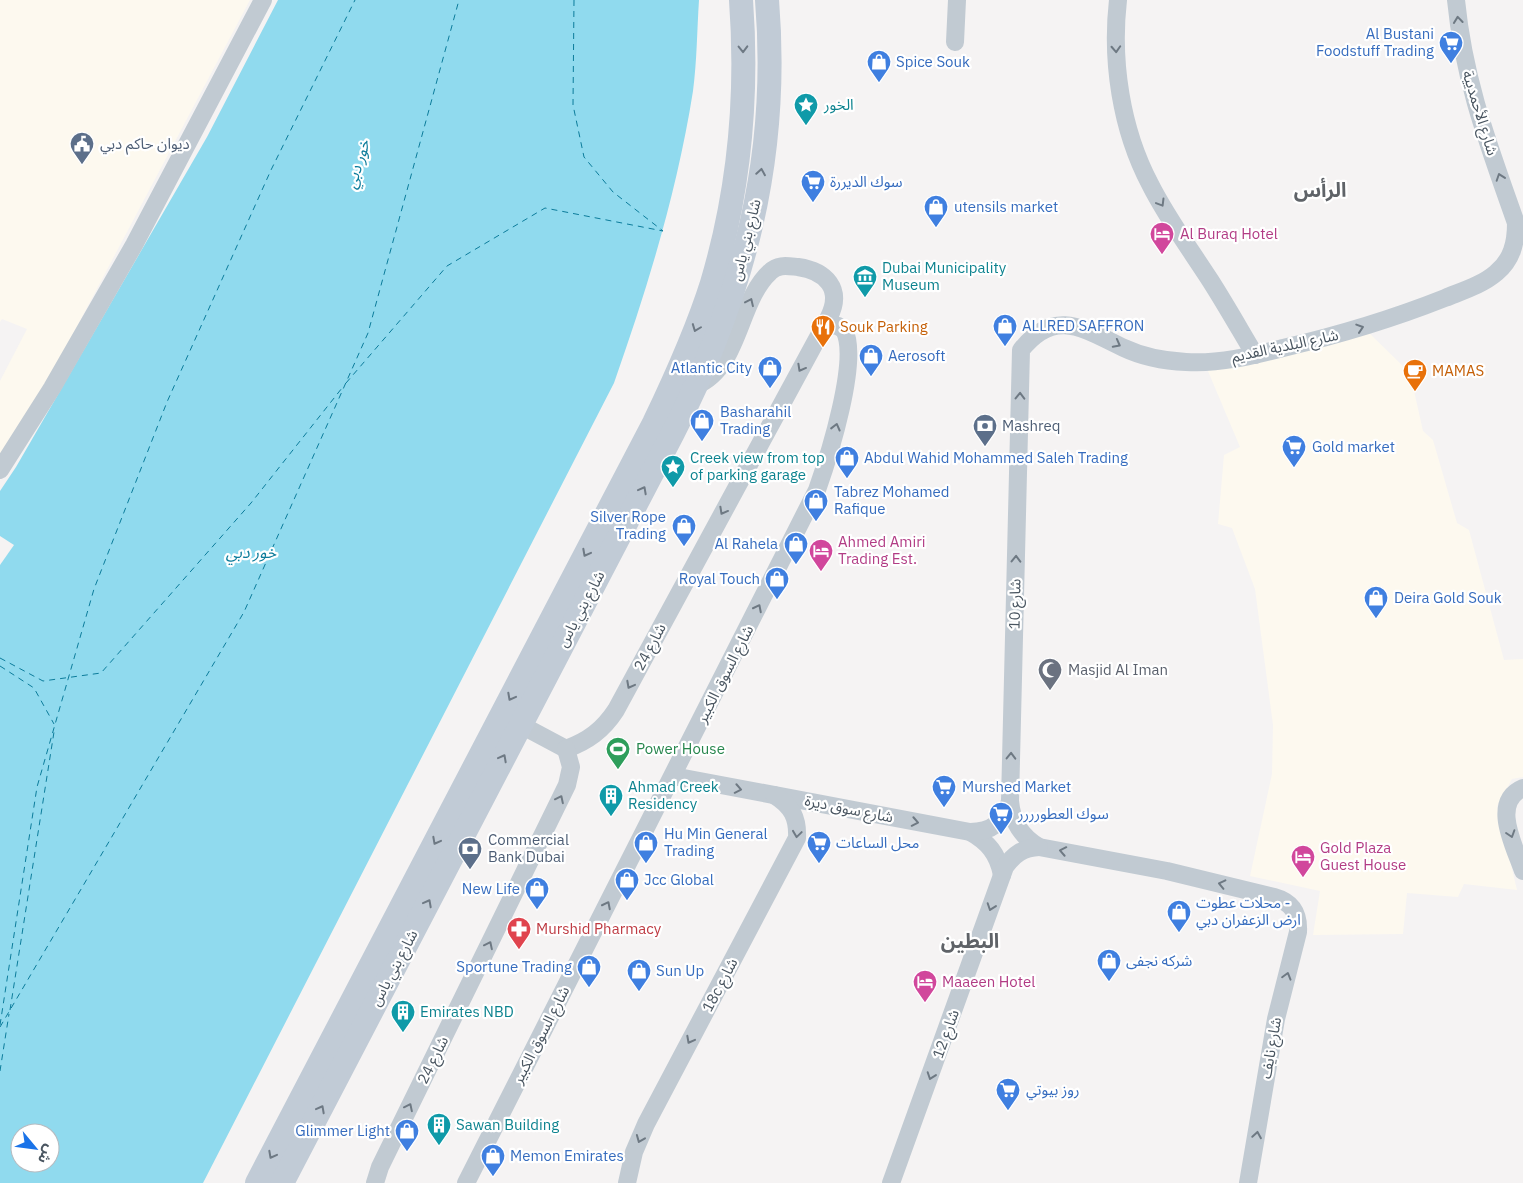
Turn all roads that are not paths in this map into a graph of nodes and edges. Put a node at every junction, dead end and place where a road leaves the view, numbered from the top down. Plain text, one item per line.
1 (263, 0) edge
2 (741, 0) edge
3 (767, 0) edge
4 (957, 0) edge
5 (1118, 0) edge
6 (1456, 0) edge
7 (954, 42) dead end
8 (741, 113) junction
9 (756, 207) junction
10 (1520, 224) edge
11 (1518, 247) edge
12 (705, 303) junction
13 (724, 320) junction
14 (825, 324) junction
15 (1021, 350) joint
16 (1255, 355) junction
17 (698, 385) junction
18 (0, 470) edge
19 (521, 725) junction
20 (566, 749) junction
21 (673, 776) junction
22 (1523, 788) edge
23 (774, 795) junction
24 (1010, 801) junction
25 (970, 832) junction
26 (1039, 847) junction
27 (1523, 872) edge
28 (1002, 874) junction
29 (257, 1183) edge
30 (282, 1183) edge
31 (375, 1183) edge
32 (466, 1183) edge
33 (626, 1183) edge
34 (892, 1183) edge
35 (1248, 1183) edge

1 - 18 street
2 -> 8 main road, شارع بني ياس
9 -> 3 main road, شارع بني ياس
4 - 7 street
5 -> 16 street
10 -> 6 street, شارع الأحمديية
8 - 9 main road
8 - 12 main road, شارع بني ياس
9 - 13 main road, شارع بني ياس
10 - 11 street, شارع البلدية القديم
16 -> 11 street, شارع البلدية القديم
12 - 13 main road
12 -> 29 main road, شارع بني ياس
13 - 17 main road, شارع بني ياس
17 -> 14 street, شارع 24
14 -> 20 street, شارع 24
21 -> 14 street, شارع السوق الكبير
15 -> 16 street, شارع البلدية القديم
24 -> 15 street, شارع 10
19 -> 17 main road, شارع بني ياس
19 - 20 street
30 -> 19 main road, شارع بني ياس
31 -> 20 street, شارع 24
21 -> 23 street, شارع سوق ديرة
32 -> 21 street, شارع السوق الكبير
22 -> 27 street
23 -> 25 street, شارع سوق ديرة
23 -> 33 street, 18c شارع
24 - 25 street, شارع 10
24 - 26 street
25 - 28 street, شارع سوق ديرة
26 - 28 street, شارع 12
35 -> 26 street, شارع نايف
28 -> 34 street, شارع 12

